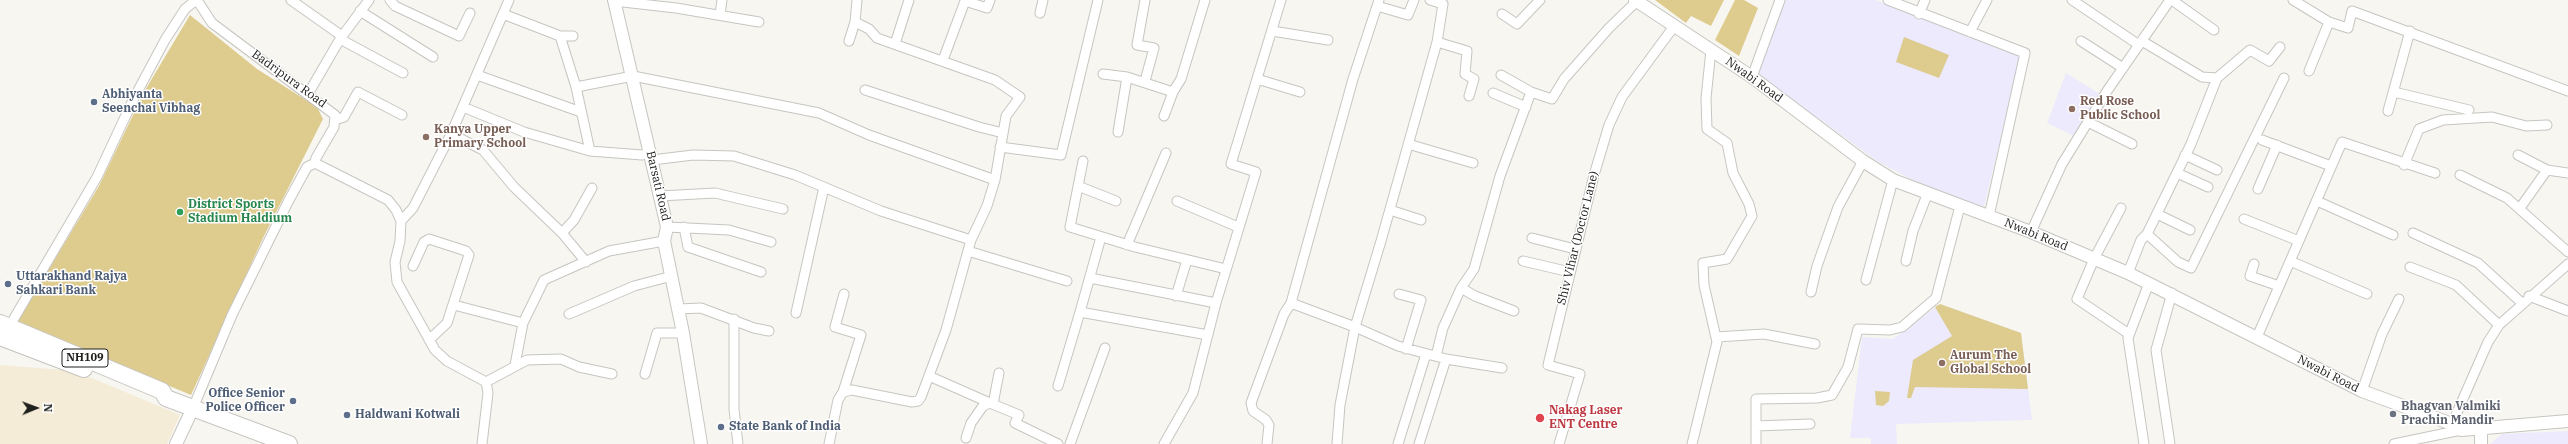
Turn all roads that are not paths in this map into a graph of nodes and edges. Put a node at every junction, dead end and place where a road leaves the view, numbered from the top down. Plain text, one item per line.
1 (197, 0) edge
2 (291, 0) edge
3 (369, 0) edge
4 (390, 0) edge
5 (509, 0) edge
6 (614, 0) edge
7 (722, 0) edge
8 (857, 0) edge
9 (909, 0) edge
10 (990, 0) edge
11 (1043, 0) edge
12 (1098, 0) edge
13 (1145, 0) edge
14 (1205, 0) edge
15 (1281, 0) edge
16 (1414, 0) edge
17 (1430, 0) edge
18 (1540, 0) edge
19 (1780, 0) edge
20 (1888, 0) edge
21 (1925, 0) edge
22 (1987, 0) edge
23 (2072, 0) edge
24 (2171, 0) edge
25 (2293, 0) edge
26 (1641, 2) edge
27 (1378, 3) edge
28 (360, 11) junction
29 (470, 13) dead end
30 (1040, 13) dead end
31 (503, 14) junction
32 (1502, 14) dead end
33 (1919, 14) junction
34 (720, 15) junction
35 (759, 22) dead end
36 (855, 22) junction
37 (2329, 22) junction
38 (1675, 24) junction
39 (2214, 30) dead end
40 (1272, 31) junction
41 (2410, 31) junction
42 (1970, 32) junction
43 (560, 36) junction
44 (573, 36) dead end
45 (341, 37) junction
46 (1328, 40) dead end
47 (849, 41) dead end
48 (2081, 41) dead end
49 (1437, 42) junction
50 (2141, 43) junction
51 (895, 44) junction
52 (2280, 47) dead end
53 (1712, 50) junction
54 (433, 57) dead end
55 (943, 60) junction
56 (2123, 68) junction
57 (2309, 71) dead end
58 (403, 73) dead end
59 (1103, 74) dead end
60 (477, 75) junction
61 (1501, 75) dead end
62 (633, 76) junction
63 (1127, 77) junction
64 (1752, 77) junction
65 (2217, 78) junction
66 (2284, 78) dead end
67 (1257, 79) junction
68 (1145, 81) junction
69 (576, 86) junction
70 (865, 90) dead end
71 (2568, 91) edge
72 (1173, 92) junction
73 (1300, 92) dead end
74 (1532, 92) junction
75 (2394, 92) junction
76 (308, 94) junction
77 (1493, 94) dead end
78 (1469, 96) dead end
79 (463, 107) junction
80 (1526, 107) junction
81 (2469, 110) dead end
82 (2388, 111) dead end
83 (581, 112) junction
84 (402, 115) dead end
85 (1164, 116) dead end
86 (335, 120) junction
87 (2088, 122) junction
88 (2547, 125) dead end
89 (1118, 132) dead end
90 (1003, 133) junction
91 (451, 134) junction
92 (2262, 140) dead end
93 (1408, 144) junction
94 (2132, 144) dead end
95 (2277, 145) junction
96 (1000, 147) junction
97 (590, 151) junction
98 (1166, 153) dead end
99 (2185, 155) junction
100 (2518, 155) dead end
101 (651, 156) junction
102 (1083, 161) dead end
103 (1862, 161) junction
104 (1473, 162) dead end
105 (315, 164) junction
106 (2404, 165) junction
107 (2332, 166) junction
108 (2217, 170) dead end
109 (2546, 170) junction
110 (2177, 173) junction
111 (2435, 173) dead end
112 (2568, 173) edge
113 (2460, 175) dead end
114 (995, 180) junction
115 (1893, 180) junction
116 (1078, 186) junction
117 (824, 187) junction
118 (2208, 187) dead end
119 (592, 188) dead end
120 (2258, 190) dead end
121 (1927, 194) junction
122 (660, 196) junction
123 (1116, 201) dead end
124 (1177, 201) dead end
125 (2317, 201) junction
126 (1960, 206) junction
127 (2121, 208) dead end
128 (2520, 208) junction
129 (783, 209) dead end
130 (1390, 210) junction
131 (2156, 214) junction
132 (1989, 216) junction
133 (2244, 219) dead end
134 (1421, 220) dead end
135 (401, 221) junction
136 (667, 227) junction
137 (684, 227) junction
138 (1238, 227) junction
139 (2190, 230) dead end
140 (2031, 232) junction
141 (562, 233) junction
142 (2413, 233) dead end
143 (2146, 234) junction
144 (2393, 235) dead end
145 (1102, 237) junction
146 (1532, 238) dead end
147 (971, 240) junction
148 (664, 241) junction
149 (771, 242) dead end
150 (2299, 242) junction
151 (1127, 244) junction
152 (1575, 249) junction
153 (968, 251) junction
154 (2568, 252) edge
155 (2094, 259) junction
156 (1187, 260) junction
157 (1523, 261) dead end
158 (1906, 261) dead end
159 (586, 262) junction
160 (2290, 262) junction
161 (2254, 264) dead end
162 (2568, 264) edge
163 (413, 266) dead end
164 (2410, 267) dead end
165 (1226, 269) junction
166 (761, 272) dead end
167 (1570, 272) junction
168 (2128, 273) junction
169 (672, 276) junction
170 (1090, 278) junction
171 (1866, 280) dead end
172 (1067, 281) dead end
173 (2149, 283) junction
174 (2279, 286) junction
175 (1461, 288) junction
176 (1811, 292) dead end
177 (844, 294) dead end
178 (1399, 294) dead end
179 (2172, 294) junction
180 (2367, 294) dead end
181 (1176, 296) junction
182 (2399, 299) dead end
183 (2526, 299) junction
184 (1291, 302) junction
185 (1216, 303) junction
186 (454, 305) junction
187 (678, 309) junction
188 (1514, 311) dead end
189 (2568, 311) edge
190 (1080, 312) junction
191 (796, 313) dead end
192 (569, 314) dead end
193 (734, 319) junction
194 (523, 323) junction
195 (2499, 325) junction
196 (1354, 326) junction
197 (769, 331) dead end
198 (683, 333) junction
199 (2, 334) edge
200 (2130, 334) junction
201 (1208, 335) junction
202 (1716, 337) junction
203 (2256, 337) junction
204 (429, 340) junction
205 (1815, 344) dead end
206 (1105, 348) dead end
207 (1406, 349) junction
208 (1426, 354) junction
209 (1436, 356) junction
210 (1446, 358) junction
211 (514, 365) junction
212 (1502, 368) dead end
213 (999, 373) dead end
214 (612, 374) dead end
215 (645, 374) dead end
216 (929, 376) junction
217 (486, 382) junction
218 (1058, 386) dead end
219 (2362, 391) junction
220 (842, 392) junction
221 (991, 403) junction
222 (193, 408) junction
223 (2568, 421) edge
224 (1810, 424) dead end
225 (1756, 426) junction
226 (2457, 427) junction
227 (2481, 429) junction
228 (966, 438) dead end
229 (2410, 443) edge
230 (176, 444) edge
231 (289, 444) edge
232 (482, 444) edge
233 (701, 444) edge
234 (738, 444) edge
235 (829, 444) edge
236 (1058, 444) edge
237 (1070, 444) edge
238 (1164, 444) edge
239 (1266, 444) edge
240 (1337, 444) edge
241 (1398, 444) edge
242 (1418, 444) edge
243 (1559, 444) edge
244 (1692, 444) edge
245 (1756, 444) edge
246 (2144, 444) edge
247 (2170, 444) edge
248 (2394, 444) edge
249 (2481, 444) edge

1 - 76 street, Badripura Road
1 - 199 street
2 - 45 street
3 - 28 street
4 - 29 street
5 - 31 street
6 - 34 street
6 - 62 street, Barsati Road
7 - 34 street
8 - 36 street
9 - 51 street
10 - 55 street
11 - 30 street
12 - 96 street
13 - 68 street
14 - 72 street
15 - 40 street
16 - 27 street
17 - 49 street
18 - 32 street
19 - 64 street
20 - 33 street
21 - 33 street
22 - 42 street
23 - 50 street
24 - 39 street
24 - 50 street
25 - 37 street
26 - 38 street, Nwabi Road
26 - 74 street
27 - 184 street
28 - 45 street
28 - 54 street
31 - 43 street
31 - 60 street
33 - 42 street
34 - 35 street
36 - 47 street
36 - 51 street
37 - 41 street
37 - 57 street
38 - 53 street, Nwabi Road
38 - 152 street, Shiv Vihar (Doctor Lane)
40 - 46 street
40 - 67 street
41 - 71 street
41 - 75 street
42 - 132 street
43 - 44 street
43 - 69 street
45 - 58 street
45 - 76 street
48 - 56 street
49 - 78 street
49 - 93 street
50 - 56 street
50 - 65 street
51 - 55 street
52 - 65 street
53 - 64 street, Nwabi Road
53 - 202 street
55 - 90 street
56 - 87 street
59 - 63 street
60 - 79 street
60 - 83 street
61 - 74 street
62 - 69 street
62 - 101 street, Barsati Road
62 - 114 street
63 - 68 street
63 - 89 street
64 - 103 street, Nwabi Road
65 - 99 street
66 - 143 street
67 - 73 street
67 - 138 street
68 - 72 street
69 - 83 street
70 - 90 street
72 - 85 street
74 - 80 street
75 - 81 street
75 - 82 street
76 - 86 street, Badripura Road
77 - 80 street
79 - 91 street
79 - 97 street
80 - 175 street
83 - 97 street
84 - 86 street
86 - 105 street, Badripura Road
87 - 94 street
87 - 140 street
88 - 106 street
90 - 96 street
91 - 135 street
91 - 141 street
92 - 95 street
93 - 104 street
93 - 130 street
95 - 107 street
95 - 120 street
96 - 114 street
97 - 101 street
98 - 151 street
99 - 108 street
99 - 110 street
100 - 109 street
101 - 117 street
101 - 122 street, Barsati Road
102 - 116 street
103 - 115 street, Nwabi Road
103 - 176 street
105 - 135 street
105 - 222 street
106 - 107 street
106 - 111 street
107 - 125 street
109 - 112 street
109 - 128 street
110 - 118 street
110 - 131 street
113 - 128 street
114 - 147 street
115 - 121 street, Nwabi Road
115 - 171 street
116 - 123 street
116 - 145 street
117 - 147 street
117 - 191 street
119 - 141 street
121 - 126 street, Nwabi Road
121 - 158 street
122 - 129 street
122 - 136 street, Barsati Road
124 - 138 street
125 - 144 street
125 - 150 street
126 - 132 street, Nwabi Road
126 - 225 street
127 - 155 street
128 - 154 street
130 - 134 street
130 - 196 street
131 - 139 street
131 - 143 street
132 - 140 street, Nwabi Road
133 - 150 street
135 - 204 street
136 - 137 street
136 - 148 street, Barsati Road
137 - 149 street
137 - 166 street
138 - 165 street
140 - 155 street, Nwabi Road
141 - 159 street
142 - 183 street
143 - 168 street
145 - 151 street
145 - 170 street
146 - 152 street
147 - 153 street
148 - 159 street
148 - 169 street, Barsati Road
150 - 160 street
151 - 156 street
152 - 167 street, Shiv Vihar (Doctor Lane)
153 - 172 street
153 - 216 street
155 - 168 street, Nwabi Road
155 - 200 street
156 - 165 street
156 - 181 street
157 - 167 street
159 - 194 street
160 - 174 street
160 - 180 street
161 - 174 street
162 - 183 street
163 - 186 street
164 - 195 street
165 - 185 street
167 - 243 street, Shiv Vihar (Doctor Lane)
168 - 173 street, Nwabi Road
169 - 187 street, Barsati Road
169 - 192 street
170 - 181 street
170 - 190 street
173 - 179 street, Nwabi Road
173 - 200 street
174 - 203 street
175 - 188 street
175 - 209 street
177 - 220 street
178 - 207 street
179 - 203 street, Nwabi Road
179 - 247 street
181 - 185 street
182 - 219 street
183 - 189 street
183 - 195 street
184 - 196 street
184 - 239 street
185 - 201 street
186 - 194 street
186 - 204 street
187 - 193 street
187 - 198 street, Barsati Road
190 - 201 street
190 - 218 street
193 - 197 street
193 - 234 street
194 - 211 street
195 - 226 street
196 - 207 street
196 - 240 street
198 - 215 street
198 - 233 street, Barsati Road
199 - 222 highway, NH109
200 - 246 street
201 - 238 street
202 - 205 street
202 - 244 street
203 - 219 street, Nwabi Road
204 - 217 street
206 - 237 street
207 - 208 street
208 - 209 street
208 - 241 street
209 - 210 street
210 - 212 street
210 - 242 street
211 - 214 street
211 - 217 street
213 - 221 street
216 - 220 street
216 - 221 street
217 - 232 street
219 - 226 street, Nwabi Road
220 - 235 street
221 - 228 street
221 - 236 street
222 - 230 street
222 - 231 highway, NH109
223 - 227 street
224 - 225 street
225 - 245 street
226 - 227 street
226 - 229 street
227 - 249 street
229 - 248 street

